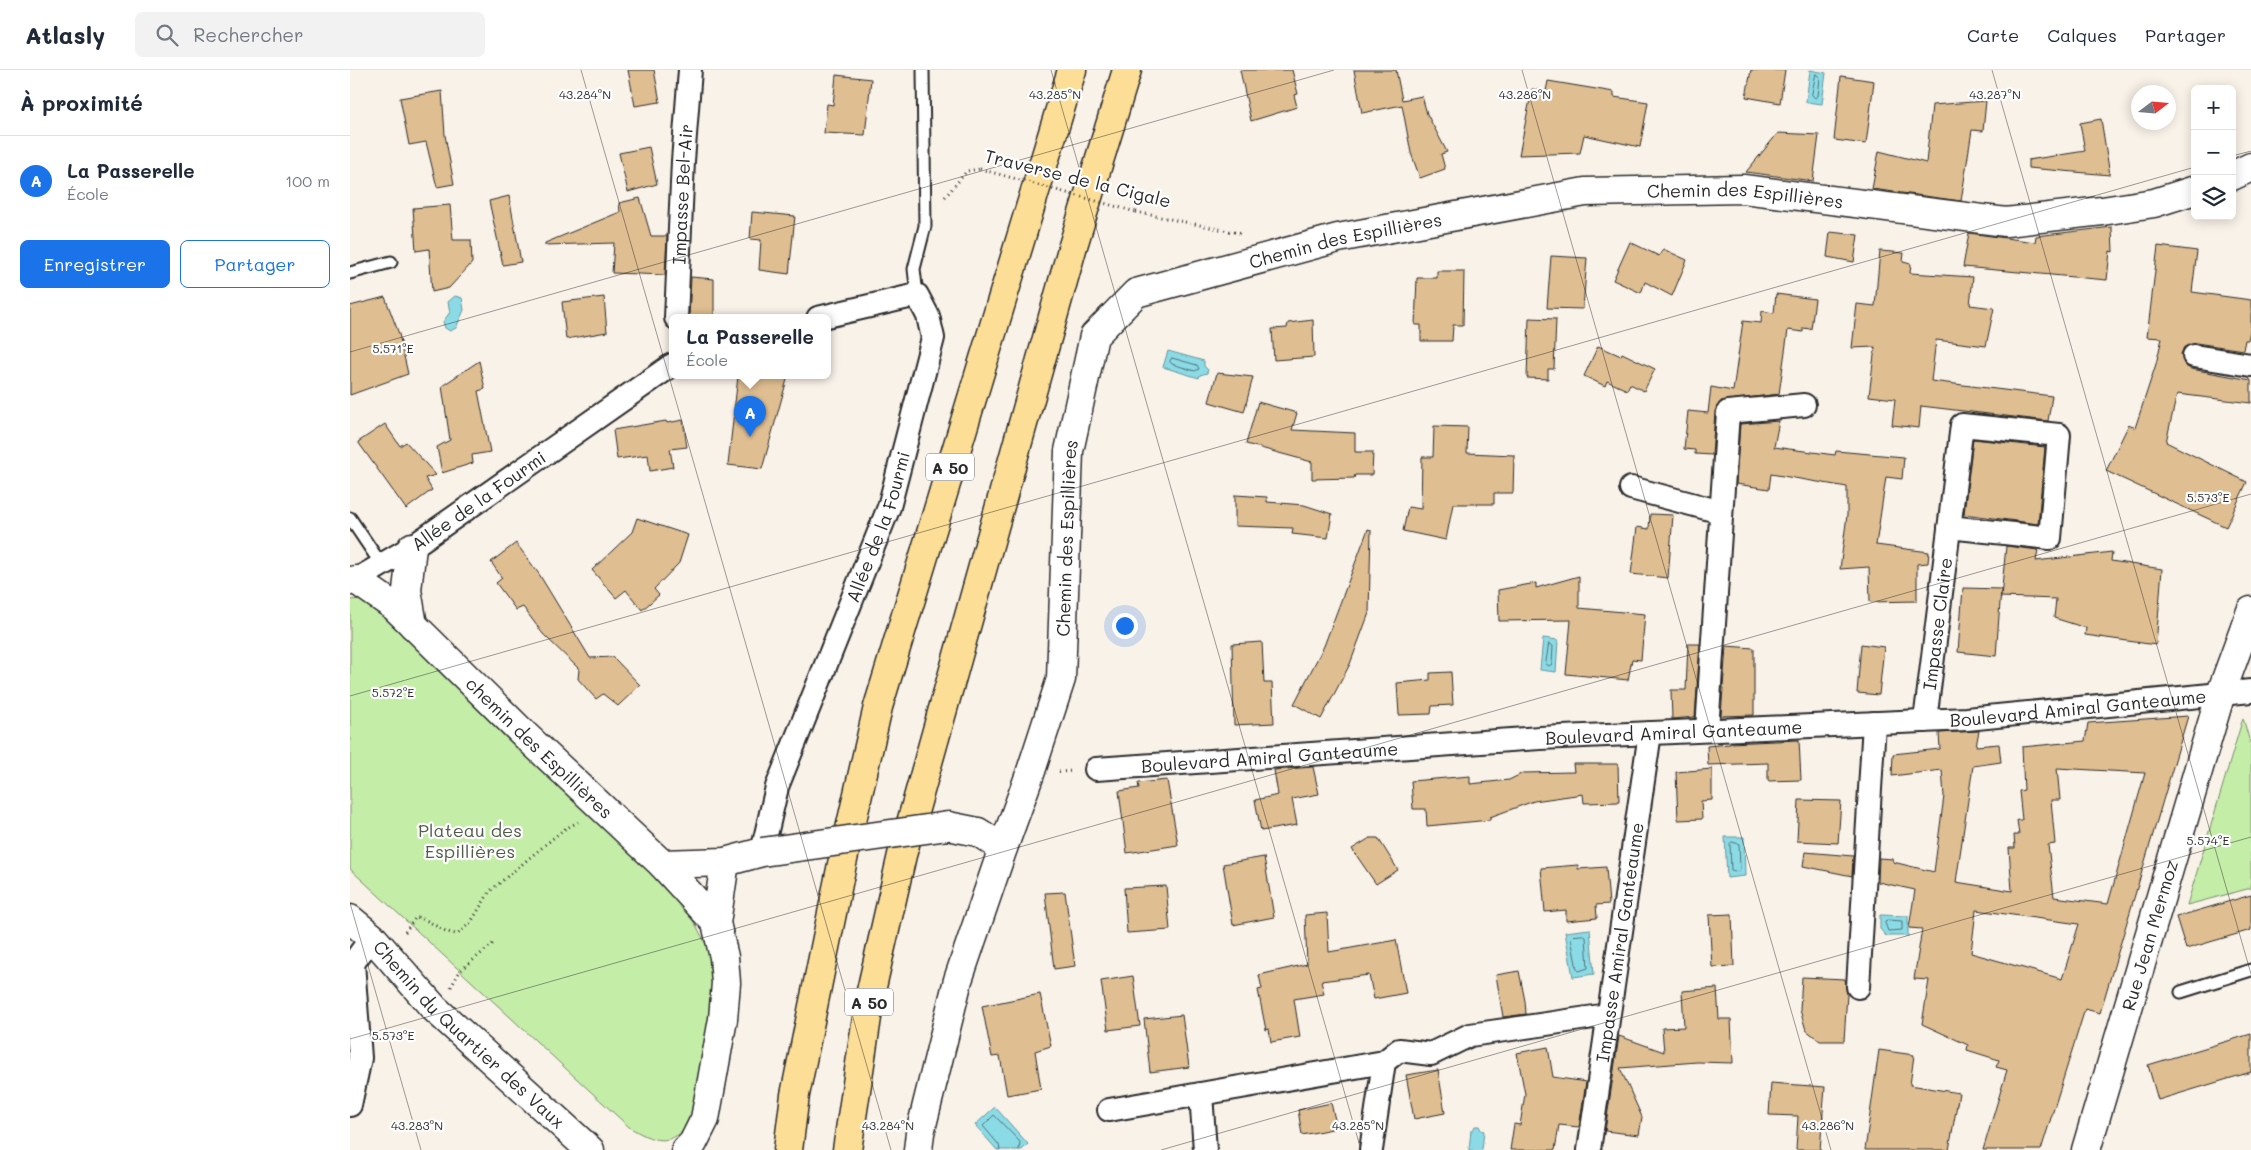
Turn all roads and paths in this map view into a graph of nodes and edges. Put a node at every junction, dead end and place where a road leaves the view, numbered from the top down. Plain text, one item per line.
1 (690, 70) edge
2 (923, 70) edge
3 (1072, 70) edge
4 (1127, 70) edge
5 (2251, 167) edge
6 (2234, 175) edge
7 (2191, 191) edge
8 (925, 226) junction
9 (1246, 234) dead end
10 (392, 262) dead end
11 (350, 273) edge
12 (918, 295) junction
13 (676, 314) edge
14 (831, 315) edge
15 (2194, 356) dead end
16 (2251, 365) edge
17 (669, 367) edge
18 (1804, 405) dead end
19 (1631, 488) dead end
20 (1721, 512) junction
21 (350, 518) edge
22 (1949, 527) junction
23 (412, 547) junction
24 (381, 564) junction
25 (353, 580) edge
26 (2251, 611) edge
27 (413, 625) junction
28 (2251, 691) edge
29 (2221, 693) junction
30 (1925, 721) junction
31 (1874, 723) junction
32 (1707, 730) junction
33 (1650, 733) junction
34 (1096, 769) joint
35 (1030, 774) junction
36 (603, 808) junction
37 (1003, 848) junction
38 (762, 852) junction
39 (725, 862) junction
40 (662, 864) junction
41 (350, 919) edge
42 (716, 923) junction
43 (372, 937) junction
44 (410, 938) dead end
45 (495, 942) dead end
46 (2251, 970) edge
47 (445, 981) dead end
48 (1858, 987) dead end
49 (2181, 992) dead end
50 (442, 998) junction
51 (1608, 1015) junction
52 (1384, 1062) junction
53 (1201, 1094) junction
54 (350, 1105) edge
55 (1108, 1110) dead end
56 (590, 1150) edge
57 (686, 1150) edge
58 (788, 1150) edge
59 (847, 1150) edge
60 (918, 1150) edge
61 (1205, 1150) edge
62 (1371, 1150) edge
63 (1589, 1150) edge
64 (2086, 1150) edge

1 - 13 street, Impasse Bel-Air
2 - 8 lane
3 - 58 highway, A 50
4 - 59 highway, A 50
5 - 6 street
7 - 35 street, Chemin des Espillières
8 - 9 path, Traverse de la Cigale, bridge
8 - 12 lane
10 - 11 lane
12 - 14 street
12 - 38 street, Allée de la Fourmi
15 - 16 street
17 - 23 street, Allée de la Fourmi
18 - 20 street
19 - 20 street
20 - 32 street
21 - 24 lane
22 - 22 street, Impasse Claire
22 - 30 street, Impasse Claire
23 - 24 street, Allée de la Fourmi
23 - 27 street
24 - 25 street, Allée de la Fourmi
25 - 27 street, chemin des Espillières
26 - 29 street, Rue Jean Mermoz
27 - 36 street, chemin des Espillières
28 - 29 street, Boulevard Amiral Ganteaume
29 - 30 street, Boulevard Amiral Ganteaume
29 - 64 street, Rue Jean Mermoz
30 - 31 street, Boulevard Amiral Ganteaume
31 - 32 street, Boulevard Amiral Ganteaume
31 - 48 street
32 - 33 street, Boulevard Amiral Ganteaume
33 - 34 street, Boulevard Amiral Ganteaume
33 - 51 street, Impasse Amiral Ganteaume
34 - 35 path
35 - 37 street, Chemin des Espillières
36 - 40 street, chemin des Espillières
36 - 44 path
37 - 38 street, bridge
37 - 60 street
38 - 39 street
39 - 40 street
39 - 42 street
40 - 42 street, chemin des Espillières
41 - 43 street, Chemin du Quartier des Vaux
42 - 57 street
43 - 50 street, Chemin du Quartier des Vaux
43 - 54 street
45 - 50 path
46 - 49 lane
47 - 50 path
50 - 56 street, Chemin du Quartier des Vaux
51 - 52 street
51 - 63 street, Impasse Amiral Ganteaume
52 - 53 street
52 - 62 street
53 - 55 street
53 - 61 street

